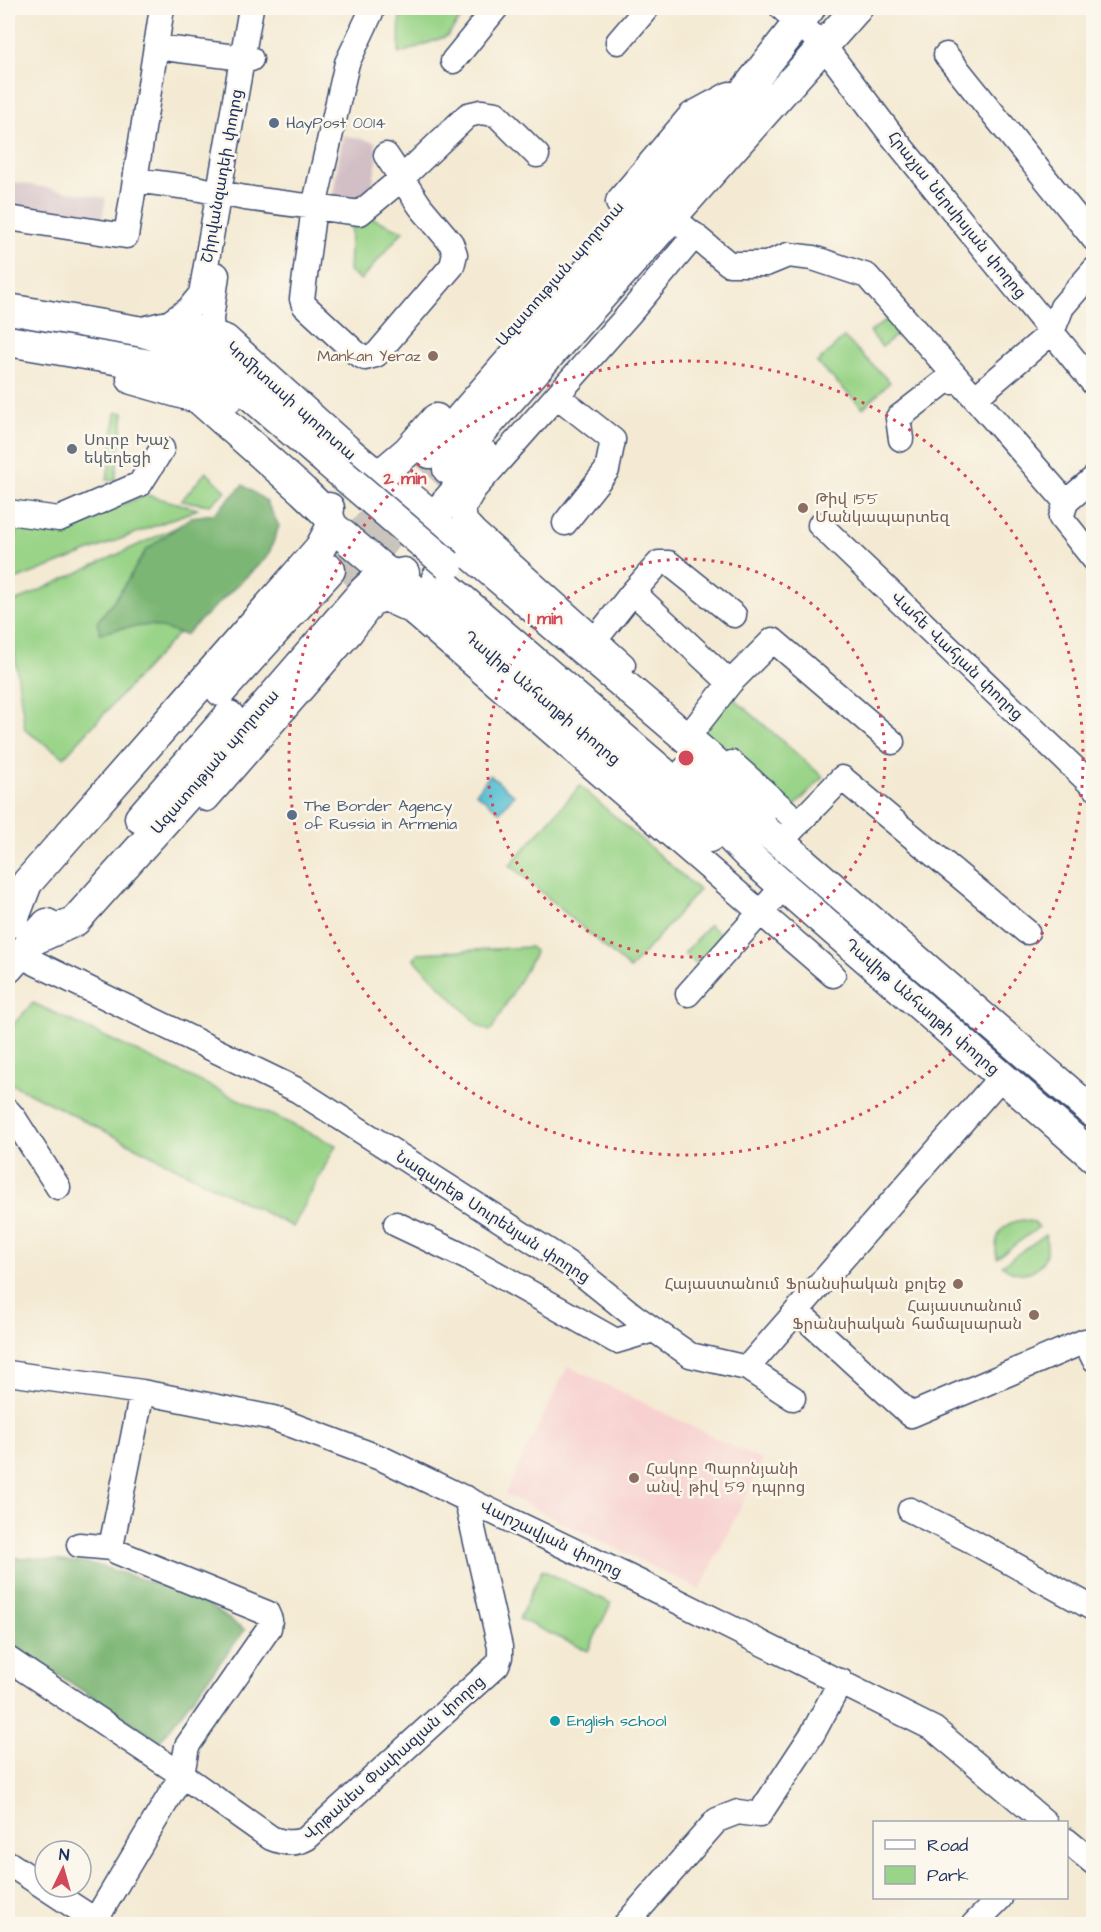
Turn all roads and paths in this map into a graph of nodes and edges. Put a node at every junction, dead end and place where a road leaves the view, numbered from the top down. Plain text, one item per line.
1 (162, 8) edge
2 (250, 8) edge
3 (260, 8) edge
4 (373, 8) edge
5 (496, 8) edge
6 (647, 8) edge
7 (857, 8) edge
8 (799, 12) edge
9 (826, 41) junction
10 (618, 42) dead end
11 (156, 46) junction
12 (946, 55) dead end
13 (247, 58) junction
14 (453, 61) dead end
15 (758, 98) junction
16 (386, 155) dead end
17 (537, 155) dead end
18 (401, 179) junction
19 (135, 180) junction
20 (224, 193) junction
21 (314, 207) junction
22 (8, 218) edge
23 (689, 231) junction
24 (1094, 238) edge
25 (1094, 270) edge
26 (8, 309) edge
27 (1054, 327) junction
28 (153, 329) junction
29 (212, 335) junction
30 (8, 341) edge
31 (82, 353) junction
32 (1094, 370) edge
33 (1094, 384) edge
34 (968, 390) junction
35 (557, 396) junction
36 (901, 439) dead end
37 (162, 449) dead end
38 (439, 461) tunnel mouth
39 (322, 469) junction
40 (369, 471) junction
41 (1094, 478) edge
42 (1066, 502) junction
43 (8, 512) edge
44 (330, 515) junction
45 (565, 523) dead end
46 (820, 525) dead end
47 (423, 556) junction
48 (1094, 559) edge
49 (338, 577) tunnel mouth
50 (633, 592) junction
51 (734, 615) dead end
52 (595, 640) junction
53 (730, 683) junction
54 (694, 729) junction
55 (892, 742) dead end
56 (1094, 787) edge
57 (207, 800) dead end
58 (783, 833) junction
59 (750, 857) junction
60 (784, 886) junction
61 (760, 912) junction
62 (1027, 932) dead end
63 (16, 942) edge
64 (833, 975) dead end
65 (688, 994) dead end
66 (1002, 1076) junction
67 (8, 1111) edge
68 (1094, 1113) edge
69 (1094, 1157) edge
70 (58, 1187) dead end
71 (396, 1224) dead end
72 (797, 1311) junction
73 (653, 1330) junction
74 (1094, 1359) edge
75 (747, 1368) junction
76 (8, 1373) edge
77 (142, 1392) junction
78 (793, 1398) dead end
79 (466, 1498) junction
80 (910, 1510) dead end
81 (79, 1545) dead end
82 (113, 1548) junction
83 (1094, 1609) edge
84 (8, 1659) edge
85 (841, 1681) junction
86 (182, 1775) junction
87 (1044, 1821) edge
88 (1068, 1842) edge
89 (8, 1863) edge
90 (1094, 1863) edge
91 (999, 1899) edge
92 (98, 1923) edge
93 (629, 1924) edge
94 (974, 1924) edge

1 - 11 street
2 - 13 street, Շիրվանզադեի փողոց
3 - 13 street, Շիրվանզադեի փողոց
4 - 21 street
5 - 14 street
6 - 10 street
7 - 9 main road, Ազատության պողոտա
8 - 9 street, Հրաչյա Ներսիսյան փողոց
8 - 15 main road, Ազատության պողոտա
9 - 15 main road, Ազատության պողոտա
9 - 27 street, Հրաչյա Ներսիսյան փողոց
11 - 13 street
11 - 19 street
12 - 24 street
13 - 20 street, Շիրվանզադեի փողոց
15 - 23 main road, Ազատության պողոտա
15 - 38 main road, Ազատության պողոտա
15 - 40 main road, Ազատության պողոտա
16 - 18 street
17 - 18 street
18 - 21 street
18 - 21 street
19 - 20 street
19 - 22 street
20 - 21 street
20 - 28 street, Շիրվանզադեի փողոց
20 - 29 street, Շիրվանզադեի փողոց
23 - 34 street
23 - 35 street
23 - 47 main road, Ազատության պողոտա
25 - 27 street
26 - 28 main road, Կոմիտասի պողոտա
27 - 32 street, Հրաչյա Ներսիսյան փողոց
27 - 33 street, Հրաչյա Ներսիսյան փողոց
27 - 34 street
28 - 29 main road, Կոմիտասի պողոտա
28 - 39 main road, Կոմիտասի պողոտա
29 - 40 main road, Կոմիտասի պողոտա
30 - 31 main road
31 - 39 main road
31 - 44 main road
34 - 36 street
34 - 42 street
35 - 45 street
35 - 52 street
37 - 43 street
39 - 47 main road
40 - 47 main road, Կոմիտասի պողոտա
41 - 42 street
42 - 48 street
44 - 47 main road
44 - 63 main road
46 - 56 street, Վահե Վահյան փողոց
47 - 58 main road, Դավիթ Անհաղթի փողոց
47 - 59 main road, Դավիթ Անհաղթի փողոց
47 - 59 main road, Դավիթ Անհաղթի փողոց
47 - 63 main road, Ազատության պողոտա
49 - 63 main road
50 - 51 street
50 - 52 street
50 - 53 street
52 - 54 street
53 - 54 street
53 - 55 street
54 - 58 street
57 - 61 street
58 - 62 street
58 - 68 main road, Դավիթ Անհաղթի փողոց
59 - 60 main road, Դավիթ Անհաղթի փողոց
60 - 61 street
60 - 66 main road, Դավիթ Անհաղթի փողոց
61 - 64 street
61 - 65 street
63 - 73 street, Նազարեթ Սուրենյան փողոց
66 - 69 main road, Դավիթ Անհաղթի փողոց
66 - 72 street
67 - 70 street
71 - 73 street
72 - 74 street
72 - 75 street
73 - 75 street, Նազարեթ Սուրենյան փողոց
75 - 78 street
76 - 77 street, Վարշավյան փողոց
77 - 79 street, Վարշավյան փողոց
77 - 82 street
79 - 85 street, Վարշավյան փողոց
79 - 86 street, Վրթանես Փափազյան փողոց
80 - 83 street
81 - 82 street
82 - 86 street
84 - 86 street
85 - 87 street, Վարշավյան փողոց
85 - 93 street
86 - 92 street
88 - 90 street
89 - 92 street
91 - 94 street

